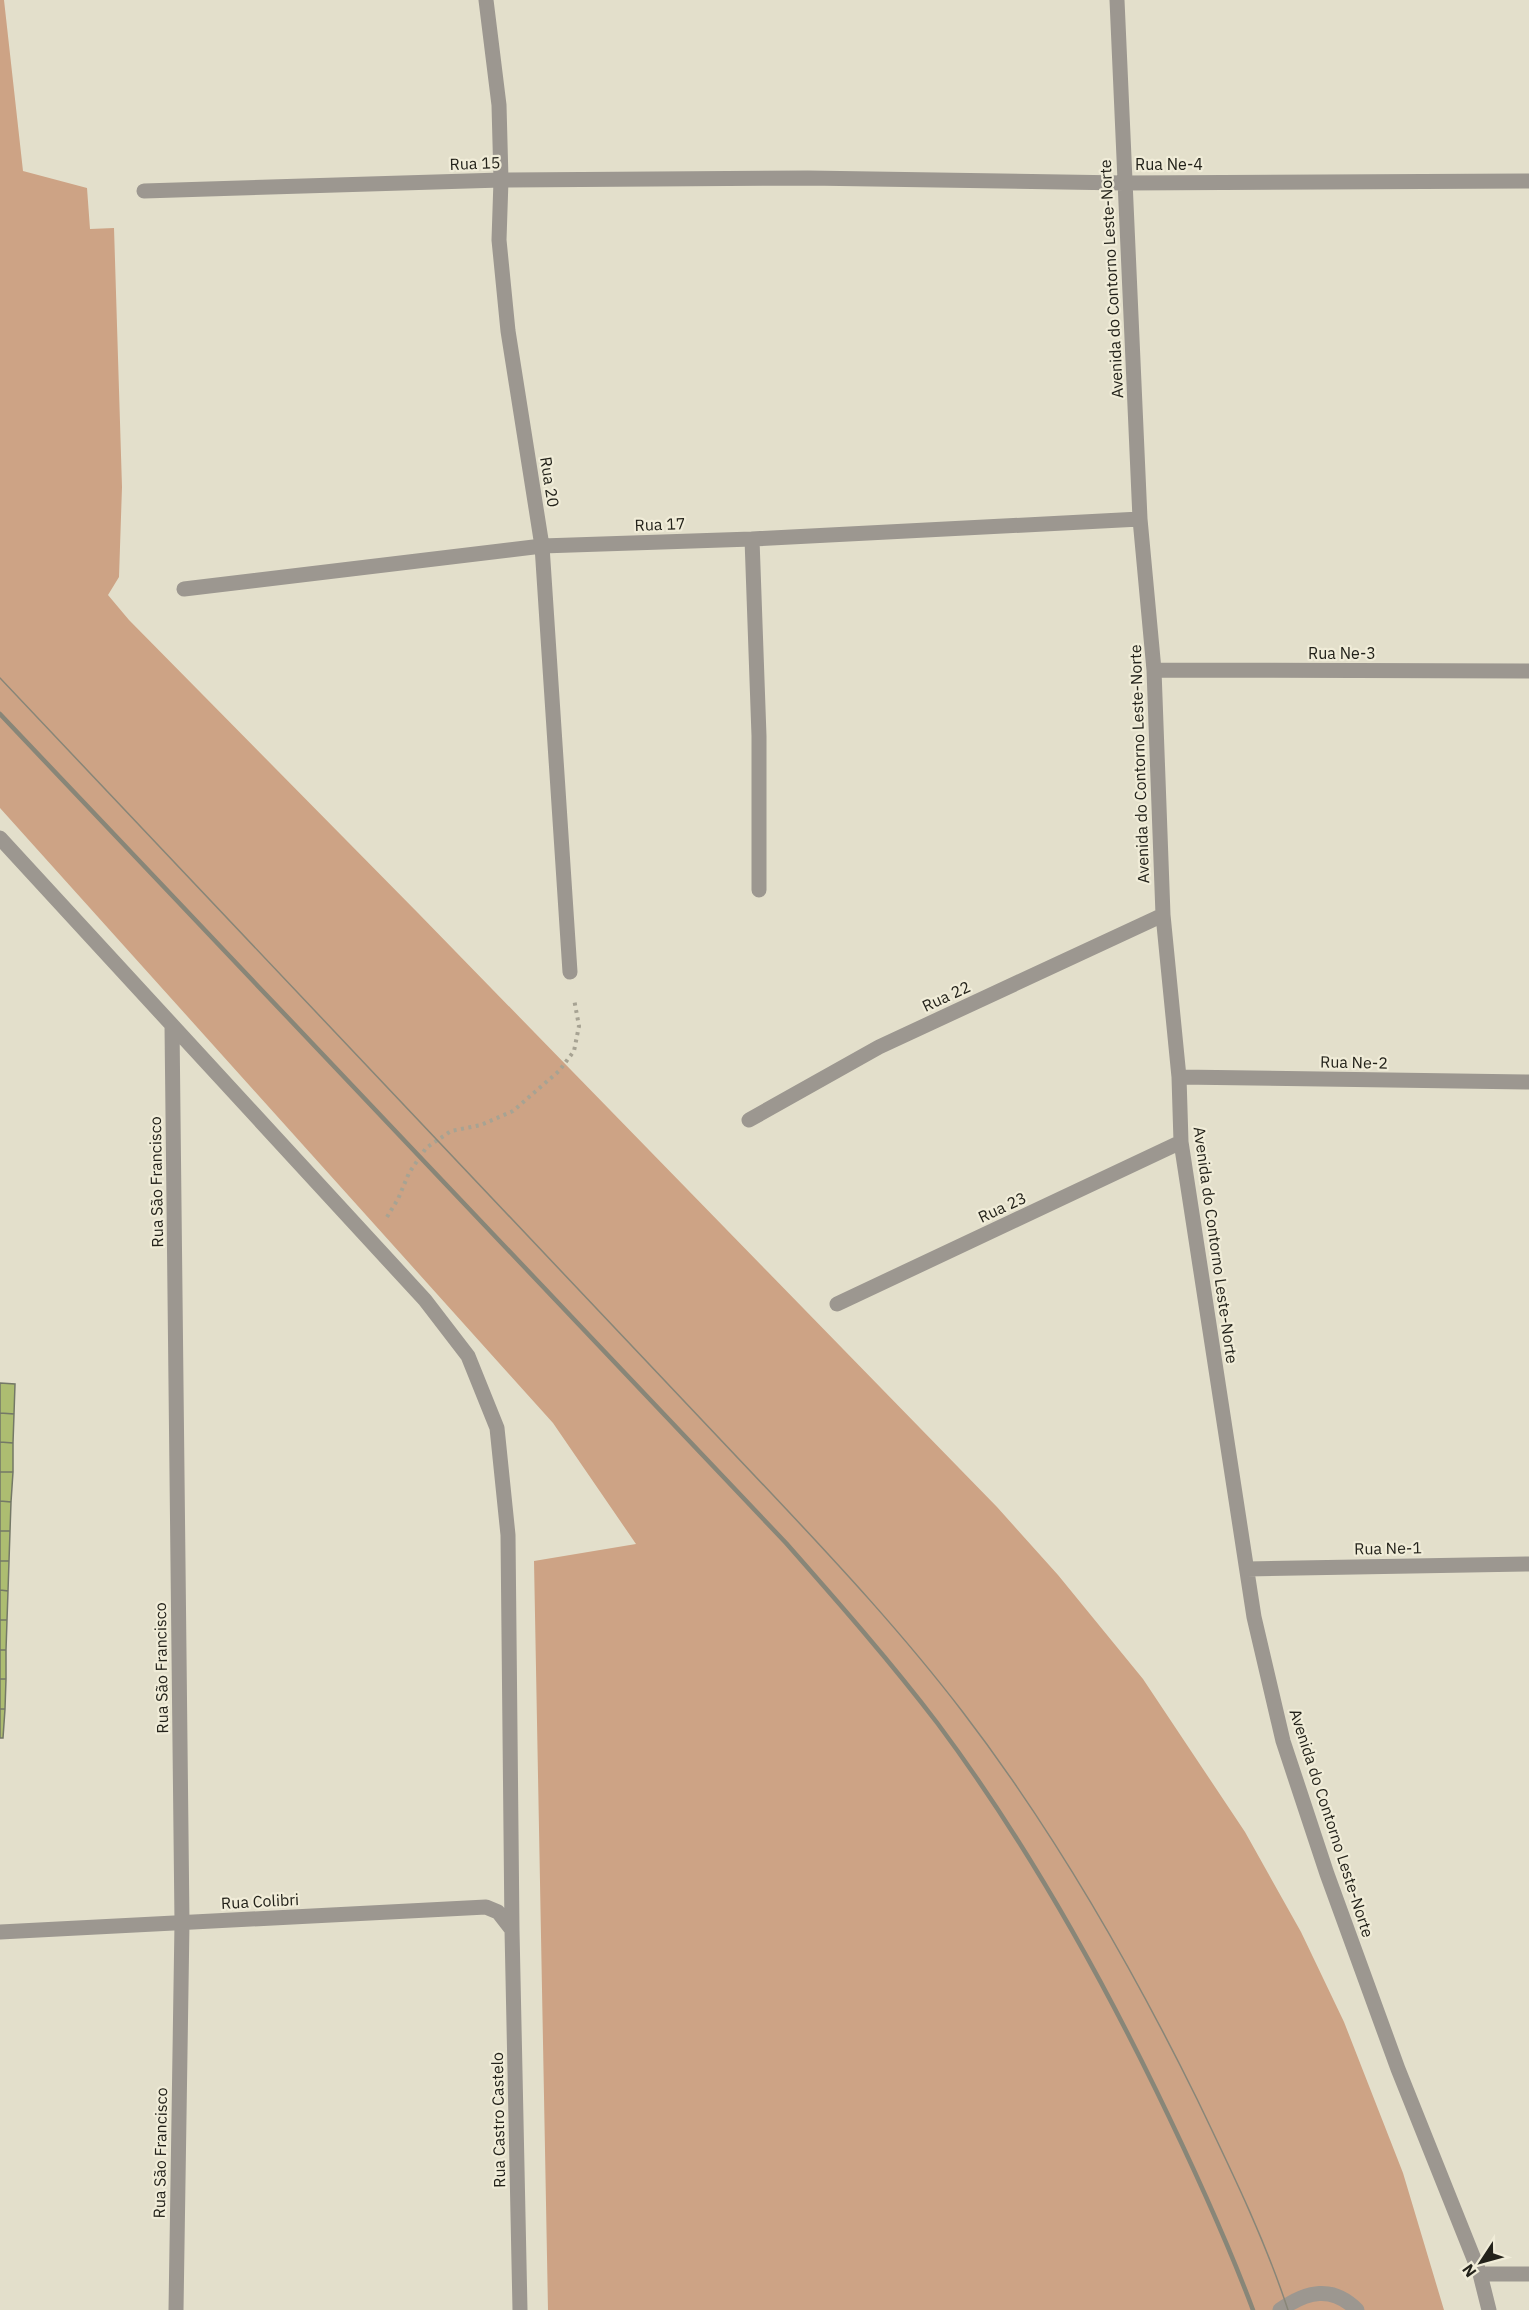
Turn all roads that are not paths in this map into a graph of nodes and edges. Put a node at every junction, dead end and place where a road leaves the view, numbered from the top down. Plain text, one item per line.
1 (486, 0) edge
2 (1116, 0) edge
3 (808, 178) joint
4 (501, 180) junction
5 (1529, 181) edge
6 (1124, 183) junction
7 (144, 191) dead end
8 (1140, 519) junction
9 (752, 539) junction
10 (542, 546) junction
11 (184, 590) dead end
12 (1154, 670) junction
13 (1529, 671) edge
14 (0, 838) edge
15 (759, 890) dead end
16 (1163, 915) junction
17 (570, 972) road end
18 (172, 1025) junction
19 (1179, 1077) junction
20 (1529, 1082) edge
21 (749, 1120) dead end
22 (1181, 1142) junction
23 (837, 1305) dead end
24 (1529, 1564) edge
25 (1247, 1569) junction
26 (182, 1923) junction
27 (512, 1930) junction
28 (0, 1932) edge
29 (1480, 2274) junction
30 (1529, 2274) edge
31 (176, 2310) edge
32 (520, 2310) edge
33 (1280, 2310) edge
34 (1357, 2310) edge
35 (1489, 2310) edge

1 - 4 street, Rua 20
2 - 6 street, Avenida do Contorno Leste-Norte
3 - 4 street, Rua 15
3 - 6 street, Rua Ne-4
4 - 7 street, Rua 15
4 - 10 street, Rua 20
5 - 6 street, Rua Ne-4
6 - 8 street, Avenida do Contorno Leste-Norte
8 - 9 street, Rua 17
8 - 12 street, Avenida do Contorno Leste-Norte
9 - 10 street, Rua 17
9 - 15 street
10 - 11 street, Rua 17
10 - 17 street, Rua 20
12 - 13 street, Rua Ne-3
12 - 16 street, Avenida do Contorno Leste-Norte
14 - 18 street, Rua Castro Castelo
16 - 19 street, Avenida do Contorno Leste-Norte
16 - 21 street, Rua 22
18 - 26 street, Rua São Francisco
18 - 27 street, Rua Castro Castelo
19 - 20 street, Rua Ne-2
19 - 22 street, Avenida do Contorno Leste-Norte
22 - 23 street, Rua 23
22 - 25 street, Avenida do Contorno Leste-Norte
24 - 25 street, Rua Ne-1
25 - 29 street, Avenida do Contorno Leste-Norte
26 - 27 street, Rua Colibri
26 - 28 street, Rua Colibri
26 - 31 street, Rua São Francisco
27 - 32 street, Rua Castro Castelo
29 - 30 street
29 - 35 street, Avenida do Contorno Leste-Norte
33 - 34 street

